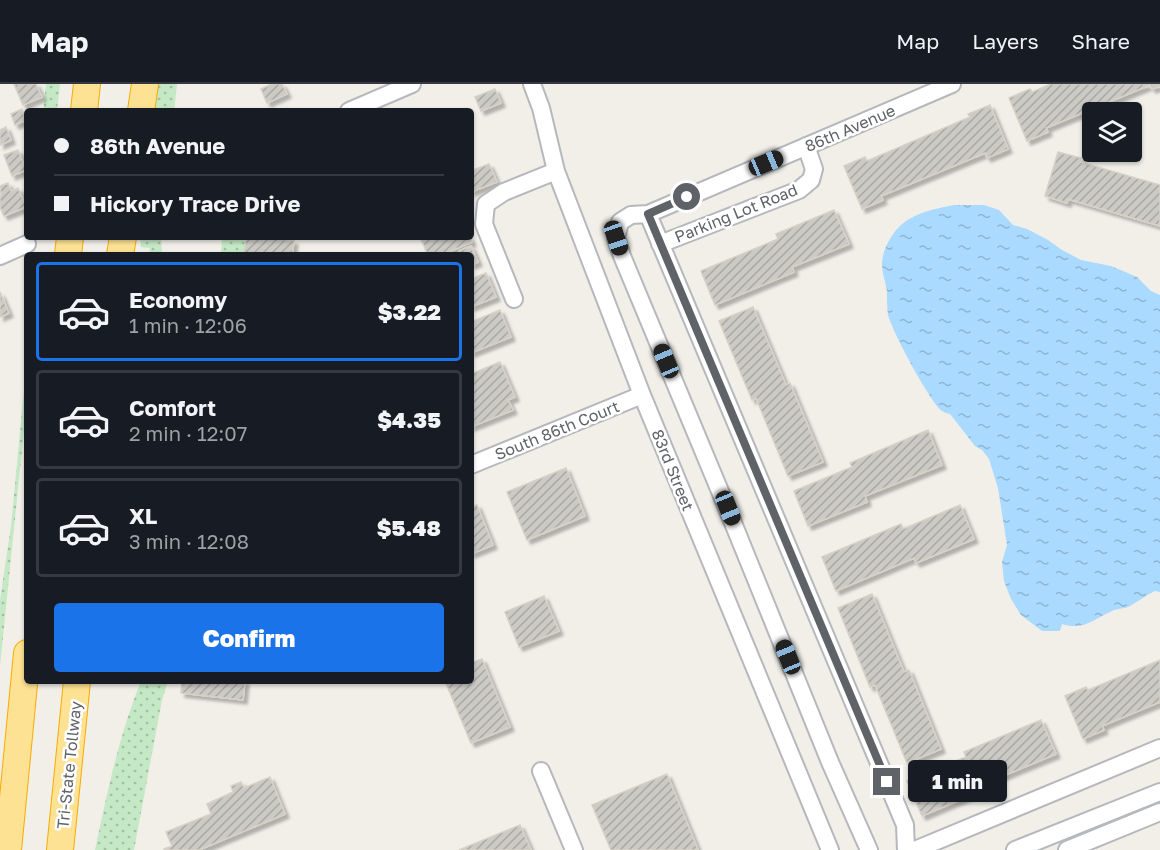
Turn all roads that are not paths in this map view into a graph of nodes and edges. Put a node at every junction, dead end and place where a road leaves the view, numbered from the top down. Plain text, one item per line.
1 (87, 84) edge
2 (145, 84) edge
3 (412, 84) edge
4 (532, 84) edge
5 (952, 84) edge
6 (84, 108) edge
7 (141, 108) edge
8 (356, 108) edge
9 (806, 146) junction
10 (556, 171) junction
11 (648, 214) junction
12 (27, 244) dead end
13 (660, 244) junction
14 (0, 256) edge
15 (514, 299) dead end
16 (642, 396) junction
17 (474, 464) edge
18 (24, 684) edge
19 (77, 684) edge
20 (1160, 748) edge
21 (541, 771) dead end
22 (1160, 792) edge
23 (1160, 812) edge
24 (1054, 843) edge
25 (8, 850) edge
26 (60, 850) edge
27 (574, 850) edge
28 (830, 850) edge
29 (869, 850) edge
30 (906, 850) edge
31 (915, 850) edge
32 (1015, 850) edge
33 (1067, 850) edge

1 - 6 highway
2 - 7 highway
3 - 8 street
4 - 10 street, 83rd Street
5 - 9 street, 86th Avenue
9 - 11 street, 86th Avenue
9 - 13 street, Parking Lot Road
10 - 15 street
10 - 16 street, 83rd Street
11 - 13 street
11 - 29 street, 86th Avenue
12 - 14 street
13 - 30 street
16 - 17 street, South 86th Court
16 - 28 street, 83rd Street
18 - 25 highway
19 - 26 highway, Tri-State Tollway
20 - 31 street
21 - 27 street
22 - 24 street
23 - 33 street
24 - 32 street

